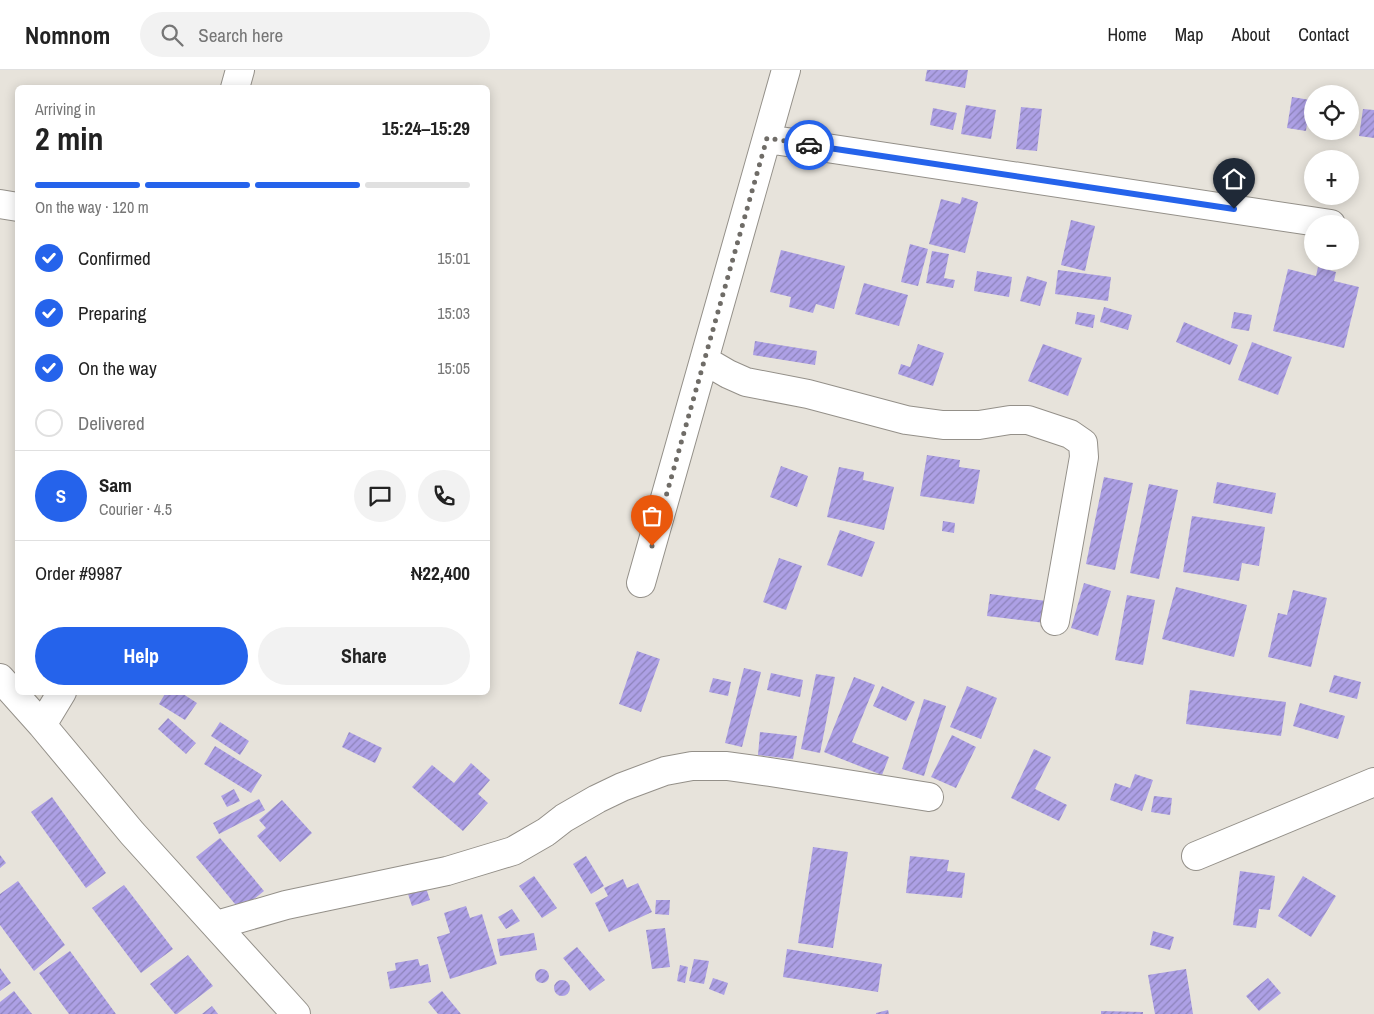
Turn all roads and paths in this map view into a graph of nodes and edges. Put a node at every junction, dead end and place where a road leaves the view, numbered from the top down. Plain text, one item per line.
1 (240, 70) edge
2 (786, 70) edge
3 (236, 85) edge
4 (767, 138) junction
5 (0, 204) edge
6 (15, 206) edge
7 (1304, 220) edge
8 (704, 360) junction
9 (641, 584) dead end
10 (1055, 621) dead end
11 (0, 678) edge
12 (15, 695) edge
13 (15, 695) edge
14 (60, 695) edge
15 (42, 725) junction
16 (1374, 782) edge
17 (929, 797) dead end
18 (1196, 856) dead end
19 (216, 925) junction
20 (296, 1014) edge

1 - 3 street
2 - 4 street
4 - 7 street
4 - 8 street
5 - 6 street
8 - 9 street
8 - 10 street
11 - 12 street
13 - 15 street
14 - 15 street
15 - 19 street
16 - 18 street
17 - 19 street
19 - 20 street

